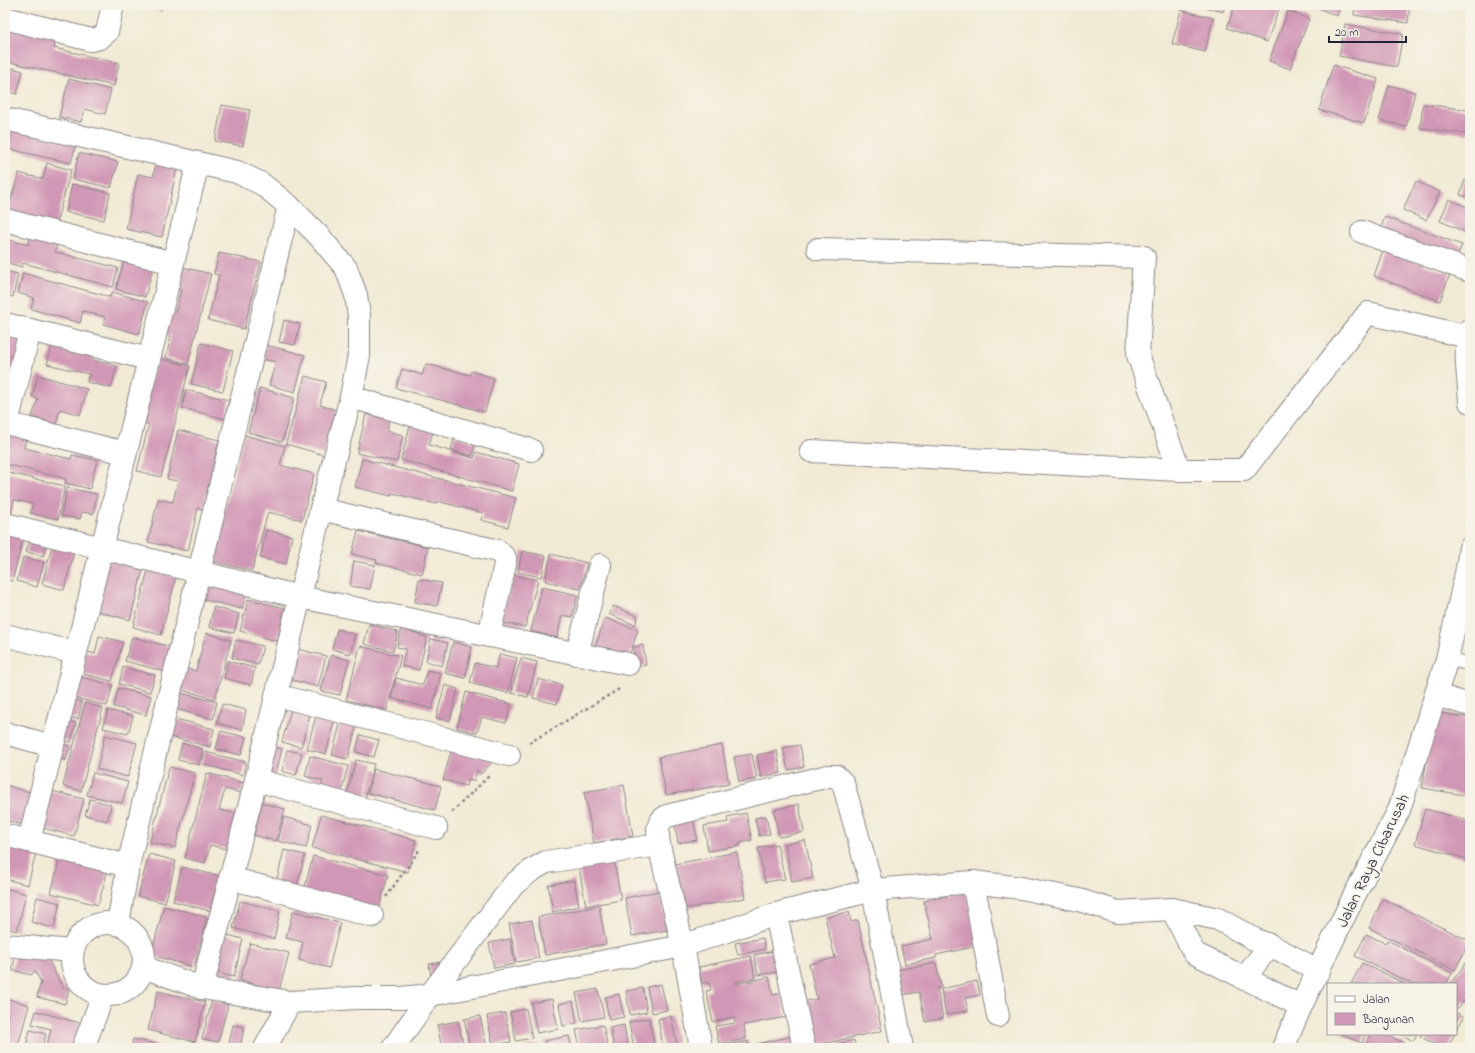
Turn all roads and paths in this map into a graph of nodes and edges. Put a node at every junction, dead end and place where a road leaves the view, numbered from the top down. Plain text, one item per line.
1 (113, 5) edge
2 (5, 18) edge
3 (5, 118) edge
4 (198, 162) junction
5 (289, 206) junction
6 (5, 220) edge
7 (1362, 232) dead end
8 (818, 249) dead end
9 (172, 263) junction
10 (1470, 271) edge
11 (5, 324) edge
12 (30, 330) junction
13 (1469, 333) edge
14 (149, 359) junction
15 (351, 397) junction
16 (1470, 402) edge
17 (6, 423) edge
18 (531, 450) dead end
19 (811, 451) dead end
20 (125, 453) junction
21 (1179, 470) junction
22 (321, 509) junction
23 (5, 524) edge
24 (102, 548) junction
25 (1470, 548) edge
26 (600, 565) dead end
27 (199, 572) junction
28 (300, 597) junction
29 (5, 635) edge
30 (489, 636) junction
31 (75, 653) junction
32 (577, 654) junction
33 (1447, 659) junction
34 (628, 664) joint
35 (1470, 664) edge
36 (276, 695) junction
37 (1436, 695) junction
38 (1470, 705) edge
39 (5, 733) edge
40 (52, 746) junction
41 (509, 755) junction
42 (256, 780) junction
43 (436, 828) junction
44 (5, 836) edge
45 (29, 841) junction
46 (659, 846) junction
47 (128, 866) junction
48 (230, 878) junction
49 (973, 882) junction
50 (873, 890) junction
51 (1172, 909) junction
52 (776, 914) junction
53 (372, 916) joint
54 (118, 924) junction
55 (5, 945) edge
56 (1270, 945) junction
57 (683, 946) junction
58 (72, 951) junction
59 (143, 967) junction
60 (1319, 971) junction
61 (1244, 979) junction
62 (202, 988) junction
63 (103, 995) junction
64 (430, 995) junction
65 (290, 1002) junction
66 (1301, 1006) junction
67 (998, 1016) dead end
68 (82, 1048) edge
69 (265, 1048) edge
70 (393, 1048) edge
71 (701, 1048) edge
72 (804, 1048) edge
73 (902, 1048) edge
74 (1284, 1048) edge

1 - 2 street
3 - 4 street
4 - 5 street
4 - 9 street
5 - 15 street
5 - 27 street
6 - 9 street
7 - 10 street
8 - 21 street
9 - 14 street
11 - 12 street
12 - 14 street
12 - 17 street
13 - 16 street
13 - 21 street
14 - 20 street
15 - 18 street
15 - 22 street
17 - 20 street
19 - 21 street
20 - 24 street
22 - 28 street
22 - 30 street
23 - 24 street
24 - 27 street
24 - 31 street
25 - 33 street, Jalan Raya Cibarusah
26 - 32 street
27 - 28 street
27 - 47 street
28 - 30 street
28 - 36 street
29 - 31 street
30 - 32 street
31 - 40 street
32 - 34 street
33 - 35 lane
33 - 37 street, Jalan Raya Cibarusah
34 - 41 path
36 - 41 street
36 - 42 street
37 - 38 street
37 - 60 street, Jalan Raya Cibarusah
39 - 40 street
40 - 45 street
41 - 43 path
42 - 43 street
42 - 48 street
43 - 53 path
44 - 45 street
45 - 47 street
46 - 50 street
46 - 57 street
46 - 64 street
47 - 54 street
48 - 53 street
48 - 62 street
49 - 50 street
49 - 51 street
49 - 67 street
50 - 52 street
50 - 73 street
51 - 56 street
51 - 61 street
52 - 57 street
52 - 72 street
54 - 58 street
54 - 59 street
55 - 58 street
56 - 60 street
56 - 61 street
57 - 64 street
57 - 71 street
58 - 63 street
59 - 62 street
59 - 63 street
60 - 66 street, Jalan Raya Cibarusah
61 - 66 street
62 - 65 street
63 - 68 street
64 - 65 street
64 - 70 street
65 - 69 street
66 - 74 street, Jalan Raya Cibarusah

